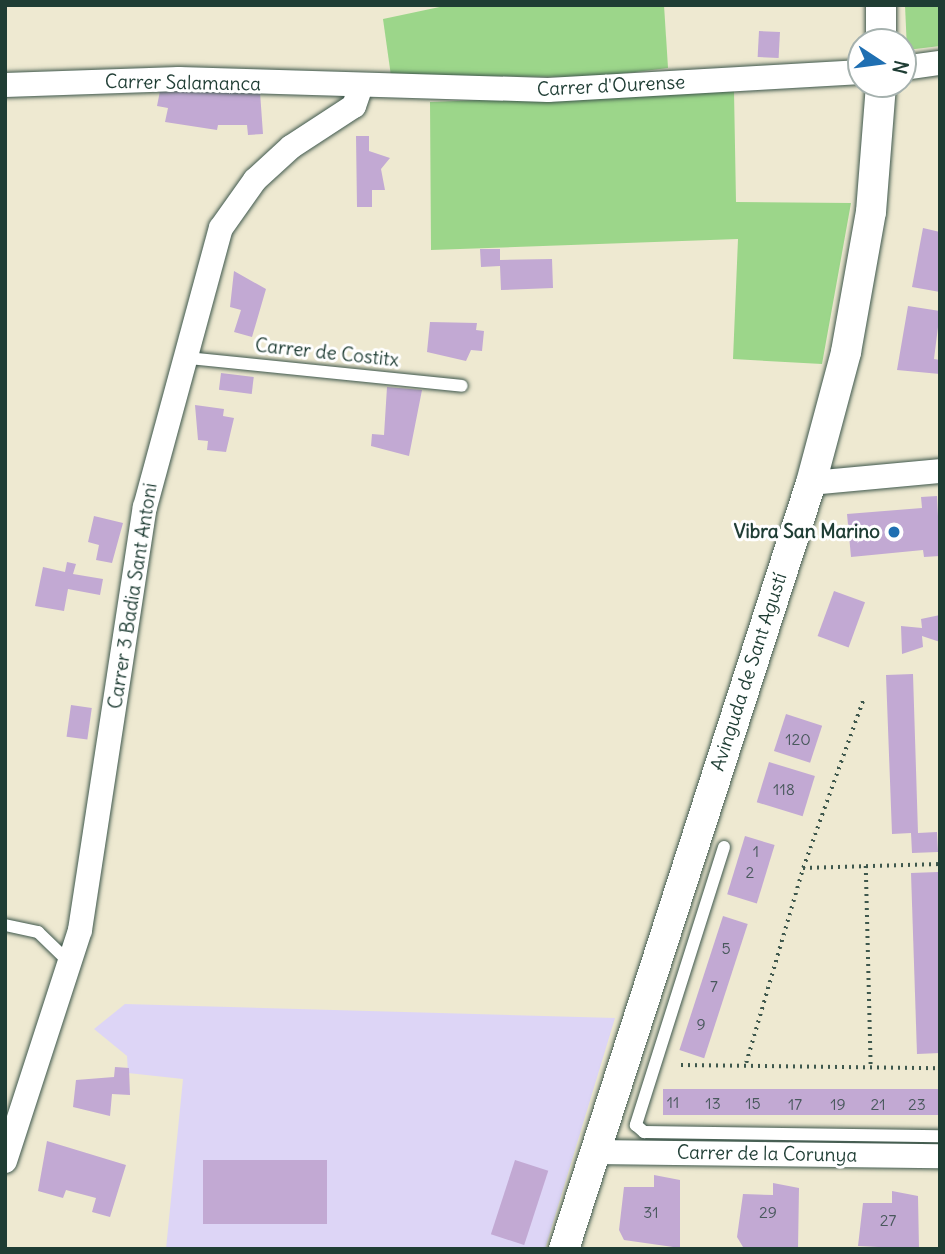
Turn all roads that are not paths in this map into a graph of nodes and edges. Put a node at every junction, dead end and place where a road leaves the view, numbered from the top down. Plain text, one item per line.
1 (881, 5) edge
2 (881, 28) edge
3 (940, 63) edge
4 (917, 66) edge
5 (847, 73) edge
6 (5, 85) edge
7 (360, 89) junction
8 (880, 98) edge
9 (188, 358) junction
10 (463, 386) dead end
11 (940, 471) edge
12 (811, 483) junction
13 (724, 847) dead end
14 (5, 925) edge
15 (71, 964) junction
16 (940, 1136) edge
17 (594, 1152) junction
18 (940, 1156) edge
19 (5, 1161) edge
20 (564, 1249) edge

1 - 2 street
3 - 4 street
5 - 7 street, Carrer d'Ourense
6 - 7 street, Carrer Salamanca
7 - 9 street, Carrer 3 Badia Sant Antoni
8 - 12 street, Avinguda de Sant Agustí
9 - 10 lane, Carrer de Costitx
9 - 15 street, Carrer 3 Badia Sant Antoni
11 - 12 street
12 - 17 street, Avinguda de Sant Agustí
13 - 16 lane
14 - 15 lane
15 - 19 street, Carrer 3 Badia Sant Antoni
17 - 18 street, Carrer de la Corunya
17 - 20 street, Avinguda de Sant Agustí

